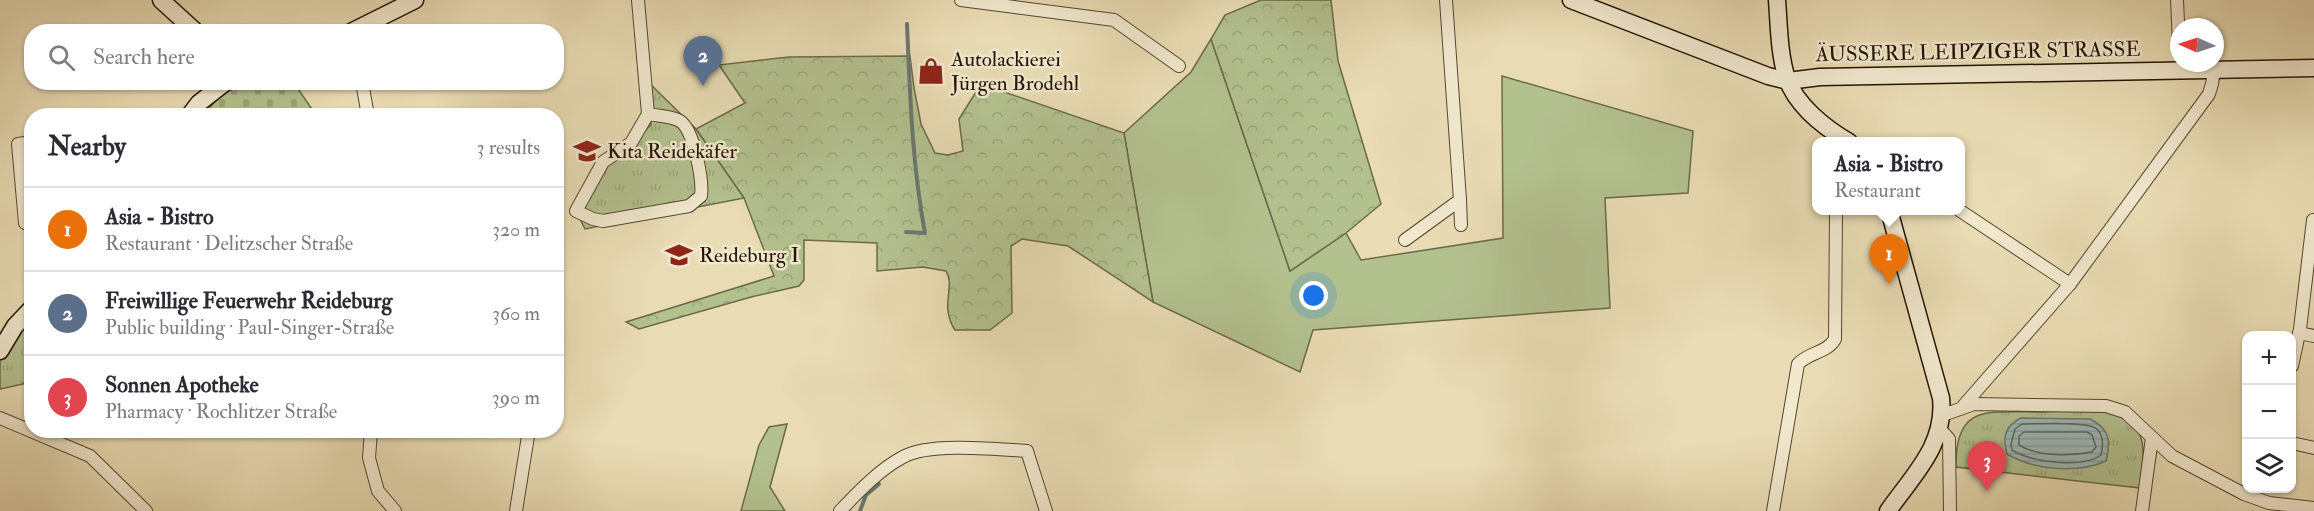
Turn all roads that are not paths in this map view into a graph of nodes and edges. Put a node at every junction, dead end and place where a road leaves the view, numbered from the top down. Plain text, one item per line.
1 (161, 0) edge
2 (415, 0) edge
3 (638, 0) edge
4 (961, 0) edge
5 (1446, 0) edge
6 (1571, 0) edge
7 (1777, 0) edge
8 (2177, 0) edge
9 (2178, 18) edge
10 (187, 24) edge
11 (365, 24) edge
12 (1179, 66) dead end
13 (2170, 66) edge
14 (2314, 69) edge
15 (2224, 70) edge
16 (2214, 72) edge
17 (1788, 81) junction
18 (216, 90) edge
19 (363, 90) edge
20 (196, 108) edge
21 (367, 108) edge
22 (648, 114) junction
23 (1839, 137) edge
24 (24, 143) edge
25 (1460, 200) junction
26 (24, 212) edge
27 (1965, 214) edge
28 (1836, 215) edge
29 (1890, 215) edge
30 (2313, 220) edge
31 (1461, 225) dead end
32 (1405, 240) dead end
33 (2070, 284) junction
34 (24, 316) edge
35 (2299, 333) junction
36 (2314, 336) edge
37 (2296, 347) edge
38 (0, 351) edge
39 (1964, 405) junction
40 (0, 418) edge
41 (1941, 422) junction
42 (24, 428) edge
43 (47, 438) edge
44 (370, 438) edge
45 (528, 438) edge
46 (2152, 438) junction
47 (2296, 444) edge
48 (2314, 448) edge
49 (2242, 489) edge
50 (2250, 493) edge
51 (2314, 508) edge
52 (146, 511) edge
53 (395, 511) edge
54 (516, 511) edge
55 (840, 511) edge
56 (1046, 511) edge
57 (1773, 511) edge
58 (1888, 511) edge
59 (1950, 511) edge
60 (2142, 511) edge

1 - 10 main road
2 - 11 main road
3 - 22 street
4 - 12 street
5 - 25 street
6 - 17 main road
7 - 17 main road
8 - 9 street
13 - 17 main road, ÄUSSERE LEIPZIGER STRASSE
14 - 15 main road, ÄUSSERE LEIPZIGER STRASSE
16 - 33 street
17 - 23 main road
18 - 20 main road
19 - 21 street
22 - 22 street
24 - 26 street
25 - 31 street
25 - 32 street
27 - 33 street
28 - 57 street
29 - 41 main road
30 - 35 street
33 - 39 street
34 - 38 main road
35 - 36 street
35 - 37 street
39 - 41 street
39 - 46 street
40 - 42 street
41 - 58 main road
41 - 59 street
43 - 52 street
44 - 53 street
45 - 54 street
46 - 49 street
46 - 60 street
47 - 48 street
50 - 51 street
55 - 56 street

